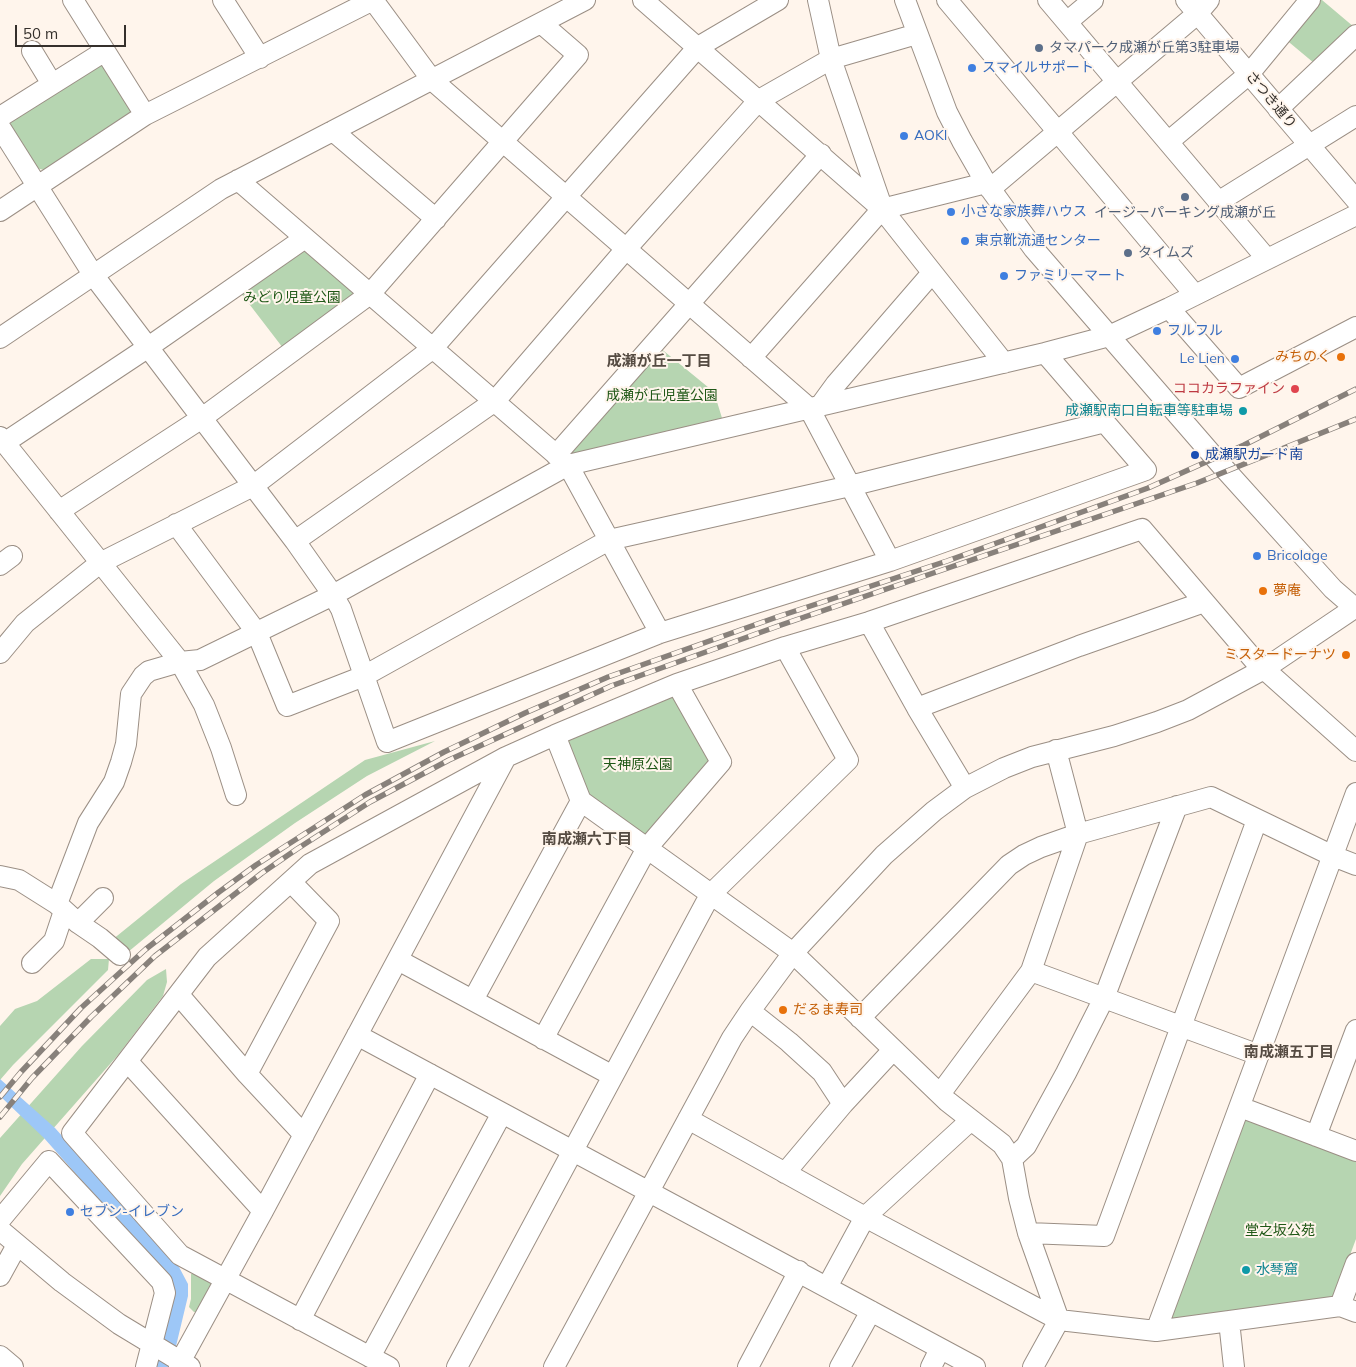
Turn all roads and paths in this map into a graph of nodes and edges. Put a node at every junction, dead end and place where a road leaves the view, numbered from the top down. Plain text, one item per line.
1 (73, 0) edge
2 (373, 0) edge
3 (585, 0) edge
4 (643, 0) edge
5 (778, 0) edge
6 (818, 0) edge
7 (905, 0) edge
8 (1048, 0) edge
9 (1093, 0) edge
10 (1310, 0) edge
11 (957, 3) edge
12 (233, 4) edge
13 (1197, 5) edge
14 (1067, 22) junction
15 (541, 23) junction
16 (917, 34) junction
17 (1356, 35) edge
18 (698, 47) junction
19 (105, 50) junction
20 (32, 51) dead end
21 (260, 58) junction
22 (831, 59) junction
23 (1249, 74) junction
24 (432, 80) junction
25 (1117, 82) junction
26 (52, 84) junction
27 (759, 100) junction
28 (1278, 108) junction
29 (145, 115) junction
30 (0, 116) edge
31 (1356, 116) edge
32 (0, 127) edge
33 (333, 131) junction
34 (1057, 133) junction
35 (503, 142) junction
36 (1168, 142) junction
37 (1310, 145) junction
38 (821, 154) junction
39 (238, 180) junction
40 (37, 186) junction
41 (988, 186) junction
42 (567, 198) junction
43 (1356, 200) edge
44 (1218, 202) junction
45 (882, 209) junction
46 (0, 211) edge
47 (1356, 215) edge
48 (436, 219) junction
49 (305, 238) junction
50 (626, 249) junction
51 (1267, 259) junction
52 (932, 273) junction
53 (94, 276) junction
54 (370, 294) junction
55 (1195, 295) junction
56 (688, 304) junction
57 (1168, 308) junction
58 (1356, 326) edge
59 (1109, 336) junction
60 (0, 338) edge
61 (147, 348) junction
62 (433, 348) junction
63 (1045, 353) junction
64 (751, 358) junction
65 (1004, 363) junction
66 (494, 401) junction
67 (814, 407) junction
68 (202, 418) junction
69 (1105, 422) junction
70 (2, 440) edge
71 (562, 460) junction
72 (253, 486) junction
73 (850, 486) junction
74 (59, 511) junction
75 (176, 524) junction
76 (609, 540) junction
77 (294, 541) junction
78 (890, 561) junction
79 (100, 563) junction
80 (333, 595) junction
81 (1204, 602) junction
82 (1356, 608) edge
83 (869, 622) junction
84 (257, 633) junction
85 (660, 633) junction
86 (785, 647) junction
87 (0, 653) edge
88 (180, 662) junction
89 (1264, 669) junction
90 (364, 676) junction
91 (677, 684) junction
92 (917, 708) junction
93 (555, 735) junction
94 (1056, 750) junction
95 (1356, 751) edge
96 (506, 757) junction
97 (964, 788) junction
98 (1356, 793) edge
99 (236, 795) dead end
100 (581, 801) junction
101 (1177, 806) junction
102 (1258, 820) junction
103 (1078, 834) junction
104 (648, 848) junction
105 (1333, 856) junction
106 (1356, 866) edge
107 (0, 876) edge
108 (291, 882) junction
109 (710, 895) junction
110 (103, 898) dead end
111 (66, 913) junction
112 (35, 952) dead end
113 (793, 953) junction
114 (120, 955) dead end
115 (398, 960) junction
116 (1031, 970) junction
117 (179, 995) junction
118 (1104, 998) junction
119 (473, 1000) junction
120 (750, 1011) junction
121 (860, 1018) junction
122 (1182, 1026) junction
123 (1356, 1030) edge
124 (357, 1035) junction
125 (543, 1039) junction
126 (893, 1050) junction
127 (1259, 1055) junction
128 (128, 1062) junction
129 (247, 1074) junction
130 (430, 1074) junction
131 (613, 1076) junction
132 (940, 1094) junction
133 (843, 1104) junction
134 (1240, 1107) junction
135 (502, 1113) junction
136 (688, 1119) junction
137 (971, 1120) junction
138 (304, 1135) junction
139 (1316, 1136) junction
140 (572, 1151) junction
141 (1356, 1151) edge
142 (1012, 1159) junction
143 (785, 1173) junction
144 (649, 1192) junction
145 (263, 1211) junction
146 (865, 1217) junction
147 (0, 1220) edge
148 (0, 1230) edge
149 (1028, 1233) junction
150 (17, 1245) junction
151 (1356, 1263) edge
152 (799, 1272) junction
153 (0, 1276) edge
154 (225, 1279) junction
155 (827, 1287) junction
156 (1348, 1309) edge
157 (871, 1311) junction
158 (300, 1320) junction
159 (1059, 1320) junction
160 (1229, 1321) junction
161 (1156, 1331) junction
162 (154, 1346) junction
163 (940, 1349) junction
164 (0, 1356) edge
165 (370, 1357) junction
166 (181, 1364) edge
167 (13, 1367) edge
168 (146, 1367) edge
169 (389, 1367) edge
170 (457, 1367) edge
171 (554, 1367) edge
172 (748, 1367) edge
173 (840, 1367) edge
174 (931, 1367) edge
175 (975, 1367) edge
176 (1033, 1367) edge
177 (1234, 1367) edge

1 - 19 street
2 - 21 street
2 - 24 street
3 - 15 street
4 - 18 street
5 - 18 street
6 - 22 street
7 - 16 street
8 - 14 street
9 - 14 street
10 - 23 street
11 - 34 street
12 - 21 street
13 - 23 street, さつき通り
13 - 25 street
14 - 25 street
15 - 24 street
15 - 35 street
16 - 22 street
16 - 41 street
17 - 28 street
18 - 27 street
18 - 42 street
19 - 26 street
19 - 29 street
20 - 26 street
21 - 29 street
22 - 27 street
22 - 45 street
23 - 28 street, さつき通り
23 - 36 street
24 - 33 street
24 - 35 street
25 - 34 street
25 - 36 street
26 - 30 street
27 - 38 street
27 - 50 street
28 - 37 street, さつき通り
29 - 40 street
31 - 37 street
32 - 40 street
33 - 39 street
33 - 48 street
34 - 41 street
34 - 55 street
35 - 42 street
35 - 48 street
36 - 44 street
37 - 43 street, さつき通り
37 - 44 street
38 - 45 street
38 - 56 street
39 - 49 street
39 - 53 street
40 - 46 street
40 - 53 street
41 - 45 street
41 - 59 street
42 - 50 street
42 - 62 street
44 - 51 street
45 - 52 street
45 - 64 street
47 - 51 street
48 - 54 street
49 - 54 street
49 - 61 street
50 - 56 street
50 - 66 street
51 - 55 street
52 - 65 street
52 - 67 street
53 - 60 street
53 - 61 street
54 - 62 street
54 - 68 street
55 - 57 street
56 - 64 street
56 - 71 street
57 - 58 street
57 - 59 street
59 - 63 street
59 - 82 street
61 - 68 street
61 - 70 street
62 - 66 street
62 - 72 street
63 - 65 street
63 - 69 street
64 - 67 street
65 - 67 street
66 - 71 street
66 - 77 street
67 - 71 street
67 - 73 street
68 - 72 street
68 - 74 street
69 - 73 street
69 - 78 street
70 - 74 street
71 - 76 street
71 - 80 street
72 - 75 street
72 - 77 street
73 - 76 street
73 - 78 street
74 - 79 street
75 - 79 street
75 - 84 street
76 - 85 street
76 - 90 street
77 - 80 street
78 - 85 street
79 - 87 street
79 - 88 street
80 - 84 street
80 - 90 street
81 - 83 street
81 - 89 street
81 - 92 street
82 - 89 street
83 - 86 street
83 - 92 street
84 - 88 street
84 - 90 street
85 - 90 street
86 - 91 street
86 - 109 street
88 - 99 street
88 - 111 street
89 - 94 street
89 - 95 street
91 - 93 street
91 - 104 street
92 - 97 street
93 - 96 street
93 - 100 street
94 - 97 street
94 - 103 street
96 - 108 street
96 - 115 street
97 - 113 street
98 - 105 street
100 - 104 street
100 - 119 street
101 - 102 street
101 - 103 street
101 - 118 street
102 - 105 street
102 - 122 street
103 - 116 street
103 - 121 street
104 - 109 street
104 - 125 street
105 - 106 street
105 - 127 street
107 - 111 street
108 - 117 street
108 - 129 street
109 - 113 street
109 - 131 street
110 - 111 street
111 - 112 street
111 - 114 street
113 - 120 street
113 - 121 street
115 - 119 street
115 - 124 street
116 - 118 street
116 - 132 street
117 - 128 street
117 - 129 street
118 - 122 street
118 - 142 street
119 - 125 street
120 - 133 street
120 - 136 street
121 - 126 street
122 - 127 street
122 - 149 street
123 - 139 street
124 - 130 street
124 - 138 street
125 - 131 street
126 - 132 street
126 - 133 street
127 - 134 street
128 - 145 street
128 - 154 street
129 - 138 street
130 - 135 street
130 - 158 street
131 - 140 street
132 - 137 street
133 - 143 street
134 - 139 street
134 - 161 street
135 - 140 street
135 - 165 street
136 - 143 street
136 - 144 street
137 - 142 street
137 - 146 street
138 - 145 street
139 - 141 street
140 - 144 street
140 - 170 street
142 - 149 street
143 - 146 street
144 - 152 street
144 - 171 street
145 - 154 street
146 - 155 street
146 - 159 street
147 - 162 street
148 - 150 street
149 - 159 street
150 - 153 street
150 - 162 street
151 - 156 street
152 - 155 street
152 - 172 street
154 - 158 street
154 - 166 street
155 - 157 street
156 - 160 street
157 - 163 street
157 - 173 street
158 - 165 street
159 - 161 street
159 - 176 street
160 - 161 street
160 - 177 street
162 - 166 street
162 - 168 street
163 - 174 street
163 - 175 street
164 - 167 street
165 - 169 street

